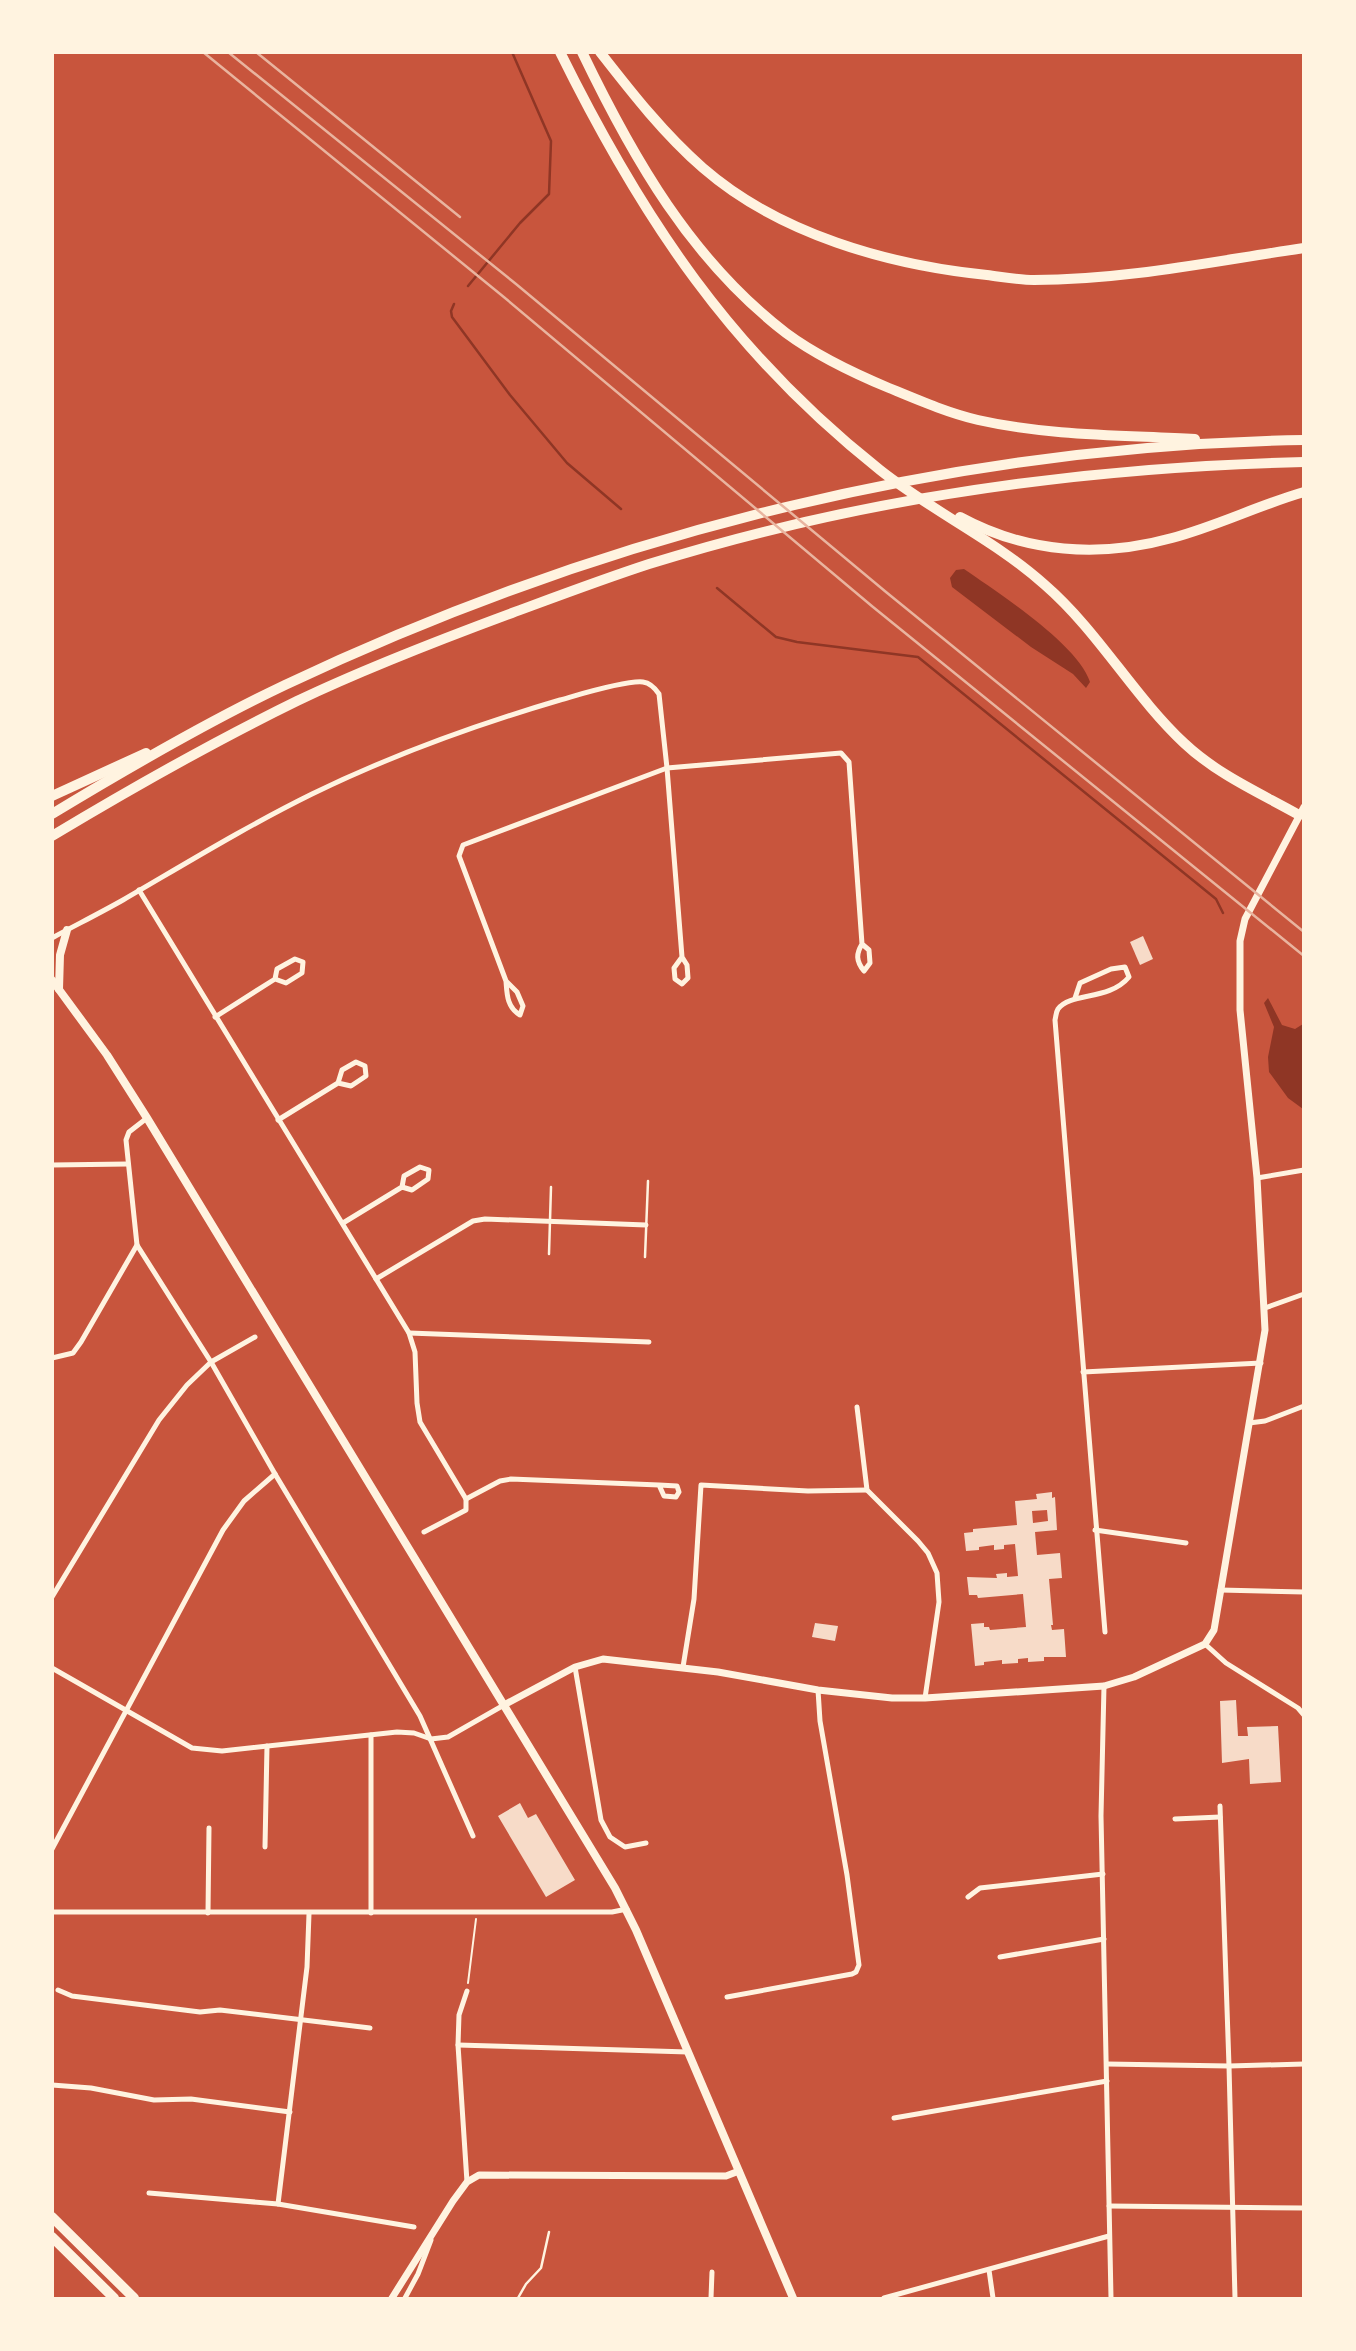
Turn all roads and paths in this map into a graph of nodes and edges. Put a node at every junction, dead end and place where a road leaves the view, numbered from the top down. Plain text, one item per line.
1 (560, 52) edge
2 (582, 52) edge
3 (600, 52) edge
4 (1304, 248) edge
5 (1304, 440) edge
6 (1237, 442) junction
7 (1304, 462) edge
8 (898, 483) junction
9 (1304, 492) edge
10 (185, 737) junction
11 (667, 768) junction
12 (52, 796) edge
13 (1301, 811) edge
14 (52, 814) edge
15 (52, 838) edge
16 (139, 890) junction
17 (67, 930) junction
18 (52, 938) edge
19 (862, 944) dead end
20 (682, 957) dead end
21 (275, 979) junction
22 (52, 980) edge
23 (506, 981) junction
24 (59, 989) junction
25 (1075, 998) junction
26 (215, 1017) junction
27 (338, 1083) junction
28 (147, 1118) junction
29 (278, 1120) junction
30 (128, 1164) junction
31 (52, 1165) edge
32 (1304, 1170) edge
33 (1257, 1178) junction
34 (648, 1181) dead end
35 (402, 1187) junction
36 (551, 1187) dead end
37 (550, 1220) junction
38 (342, 1223) junction
39 (646, 1225) junction
40 (137, 1245) junction
41 (549, 1254) dead end
42 (645, 1257) dead end
43 (376, 1279) junction
44 (1304, 1294) edge
45 (1265, 1308) junction
46 (410, 1333) junction
47 (255, 1337) dead end
48 (649, 1342) dead end
49 (52, 1358) edge
50 (211, 1362) junction
51 (1261, 1363) junction
52 (1083, 1372) junction
53 (857, 1406) dead end
54 (1304, 1406) edge
55 (1249, 1423) junction
56 (275, 1474) junction
57 (659, 1485) dead end
58 (867, 1490) junction
59 (466, 1499) junction
60 (1095, 1530) junction
61 (424, 1532) dead end
62 (1186, 1543) dead end
63 (1220, 1590) junction
64 (1304, 1592) edge
65 (52, 1597) edge
66 (1105, 1632) dead end
67 (1205, 1644) junction
68 (575, 1667) junction
69 (683, 1667) junction
70 (52, 1668) edge
71 (1104, 1686) junction
72 (818, 1690) junction
73 (925, 1698) junction
74 (504, 1705) junction
75 (125, 1711) junction
76 (1304, 1716) edge
77 (371, 1735) junction
78 (431, 1739) junction
79 (267, 1746) junction
80 (1220, 1806) dead end
81 (1220, 1817) junction
82 (1175, 1819) dead end
83 (209, 1828) dead end
84 (474, 1836) dead end
85 (646, 1843) dead end
86 (265, 1847) dead end
87 (52, 1849) edge
88 (1103, 1874) junction
89 (968, 1897) dead end
90 (627, 1909) junction
91 (52, 1912) edge
92 (477, 1912) junction
93 (208, 1913) junction
94 (309, 1913) junction
95 (370, 1913) junction
96 (1104, 1939) junction
97 (1000, 1957) dead end
98 (58, 1990) dead end
99 (467, 1991) joint
100 (727, 1997) dead end
101 (302, 2021) junction
102 (370, 2028) dead end
103 (458, 2045) junction
104 (688, 2052) junction
105 (1107, 2064) junction
106 (1304, 2064) edge
107 (1229, 2066) junction
108 (1107, 2081) junction
109 (52, 2085) edge
110 (290, 2112) junction
111 (894, 2118) dead end
112 (738, 2171) junction
113 (467, 2182) junction
114 (149, 2193) dead end
115 (278, 2204) junction
116 (1109, 2206) junction
117 (1233, 2207) junction
118 (1304, 2208) edge
119 (52, 2217) edge
120 (414, 2227) dead end
121 (549, 2232) dead end
122 (433, 2234) junction
123 (1110, 2236) junction
124 (52, 2237) edge
125 (989, 2270) junction
126 (712, 2272) dead end
127 (114, 2298) edge
128 (134, 2298) edge
129 (392, 2298) edge
130 (405, 2298) edge
131 (518, 2298) edge
132 (711, 2298) edge
133 (793, 2298) edge
134 (884, 2298) edge
135 (993, 2298) edge
136 (1111, 2298) edge
137 (1235, 2298) edge

1 - 8 highway
2 - 6 highway
3 - 4 highway
5 - 6 highway
6 - 10 highway
7 - 15 highway
8 - 9 highway
8 - 13 highway
10 - 12 highway
10 - 14 highway
11 - 16 street
11 - 19 street
11 - 20 street
11 - 23 street
13 - 33 street
16 - 17 street
16 - 26 street
17 - 18 street
17 - 24 main road
21 - 21 street
21 - 26 street
22 - 24 main road
23 - 23 street
24 - 28 main road
25 - 25 street
25 - 52 street
26 - 29 street
27 - 27 street
27 - 29 street
28 - 30 street
28 - 74 main road
29 - 38 street
30 - 31 street
30 - 40 street
32 - 33 street
33 - 45 street
34 - 39 lane
35 - 35 street
35 - 38 street
36 - 37 lane
37 - 39 street
37 - 41 lane
37 - 43 street
38 - 43 street
39 - 42 lane
40 - 49 street
40 - 50 street
43 - 46 street
44 - 45 street
45 - 51 street
46 - 48 street
46 - 59 street
47 - 50 street
50 - 56 street
50 - 65 street
51 - 52 street
51 - 55 street
52 - 60 street
53 - 58 street
54 - 55 street
55 - 63 street
56 - 75 street
56 - 78 street
57 - 59 street
58 - 69 street
58 - 73 street
59 - 61 street
60 - 62 street
60 - 66 street
63 - 64 street
63 - 67 street
67 - 71 street
67 - 76 street
68 - 69 street
68 - 74 street
68 - 85 street
69 - 72 street
70 - 75 street
71 - 73 street
71 - 88 street
72 - 73 street
72 - 100 street
74 - 78 street
74 - 90 main road
75 - 79 street
75 - 87 street
77 - 78 street
77 - 79 street
77 - 95 street
78 - 84 street
79 - 86 street
80 - 81 street
81 - 82 street
81 - 107 street
83 - 93 street
88 - 89 street
88 - 96 street
90 - 92 street
90 - 104 main road
91 - 93 street
92 - 95 street
92 - 99 path
93 - 94 street
94 - 95 street
94 - 101 street
96 - 97 street
96 - 105 street
98 - 101 street
99 - 103 street
101 - 102 street
101 - 110 street
103 - 104 street
103 - 113 street
104 - 112 main road
105 - 107 street
105 - 108 street
106 - 107 street
107 - 117 street
108 - 111 street
108 - 116 street
109 - 110 street
110 - 115 street
112 - 113 street
112 - 133 main road
113 - 122 street
114 - 115 street
115 - 120 street
116 - 117 street
116 - 123 street
117 - 118 street
117 - 137 street
119 - 128 highway
121 - 131 lane
122 - 129 street
122 - 130 street
123 - 125 street
123 - 136 street
124 - 127 highway
125 - 134 street
125 - 135 street
126 - 132 street

